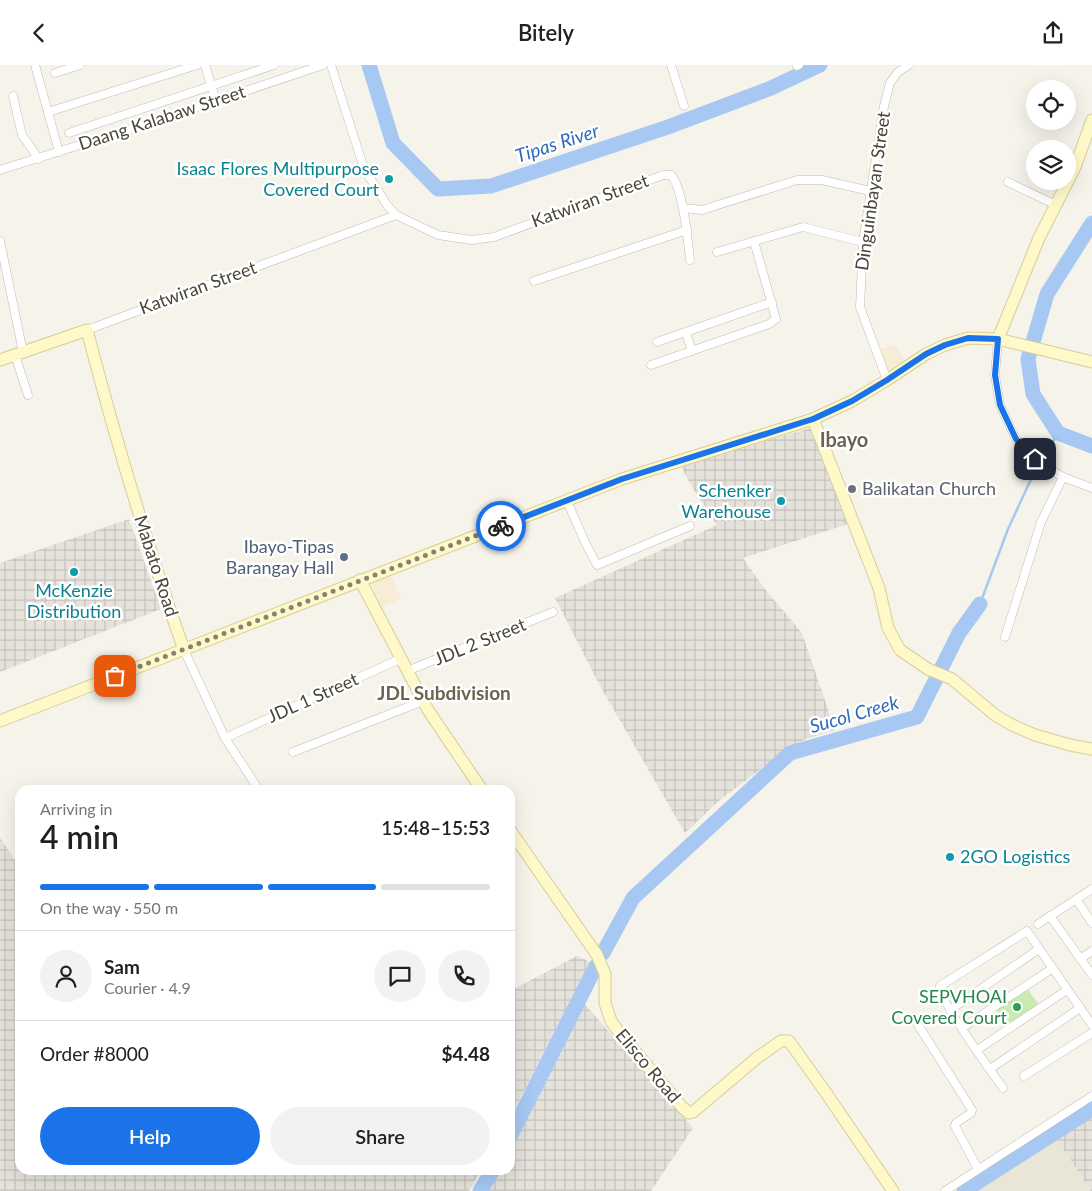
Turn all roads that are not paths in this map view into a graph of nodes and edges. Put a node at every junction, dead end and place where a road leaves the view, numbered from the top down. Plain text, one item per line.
1 (35, 65) edge
2 (80, 65) edge
3 (197, 65) edge
4 (205, 65) edge
5 (274, 65) edge
6 (323, 65) edge
7 (330, 65) edge
8 (671, 65) edge
9 (909, 65) edge
10 (56, 73) dead end
11 (212, 85) junction
12 (13, 96) dead end
13 (216, 101) junction
14 (684, 106) dead end
15 (48, 112) junction
16 (1092, 120) edge
17 (69, 133) dead end
18 (59, 152) junction
19 (39, 159) junction
20 (0, 169) edge
21 (1008, 182) dead end
22 (870, 191) junction
23 (1056, 205) junction
24 (684, 208) junction
25 (396, 215) junction
26 (687, 230) junction
27 (0, 241) edge
28 (754, 241) junction
29 (862, 242) junction
30 (717, 252) dead end
31 (690, 260) dead end
32 (534, 281) dead end
33 (772, 302) junction
34 (87, 330) junction
35 (686, 333) junction
36 (998, 339) junction
37 (657, 342) dead end
38 (692, 351) junction
39 (19, 353) junction
40 (0, 359) edge
41 (1092, 362) edge
42 (651, 365) dead end
43 (887, 380) junction
44 (28, 395) dead end
45 (813, 419) junction
46 (1063, 477) junction
47 (1092, 488) edge
48 (568, 501) junction
49 (690, 526) dead end
50 (360, 580) junction
51 (552, 612) dead end
52 (1005, 637) dead end
53 (184, 650) junction
54 (400, 659) junction
55 (407, 671) junction
56 (423, 701) junction
57 (0, 721) edge
58 (225, 738) junction
59 (1092, 749) edge
60 (293, 752) dead end
61 (256, 785) edge
62 (478, 785) edge
63 (515, 837) edge
64 (1092, 889) edge
65 (1076, 899) junction
66 (1050, 916) junction
67 (1092, 923) edge
68 (1038, 924) dead end
69 (1039, 949) junction
70 (1092, 951) edge
71 (1080, 959) junction
72 (1052, 968) junction
73 (1092, 975) edge
74 (1068, 990) junction
75 (1080, 1009) junction
76 (950, 1010) junction
77 (913, 1017) dead end
78 (1092, 1025) edge
79 (962, 1028) junction
80 (1092, 1033) edge
81 (977, 1050) junction
82 (990, 1069) junction
83 (1024, 1076) dead end
84 (1003, 1088) dead end
85 (1092, 1096) edge
86 (978, 1169) junction
87 (893, 1191) edge
88 (945, 1191) edge

1 - 15 street
2 - 10 street
3 - 15 street
4 - 11 street
5 - 11 street
6 - 13 street, Daang Kalabaw Street
7 - 25 street, Katwiran Street
8 - 14 street
9 - 22 street, Dinguinbayan Street
11 - 13 street
11 - 17 street
12 - 19 street
13 - 18 street, Daang Kalabaw Street
15 - 18 street
16 - 23 main road
18 - 19 street, Daang Kalabaw Street
19 - 20 street, Daang Kalabaw Street
21 - 23 street
22 - 24 street
22 - 29 street, Dinguinbayan Street
23 - 36 main road
24 - 25 street, Katwiran Street
24 - 26 street
25 - 34 street, Katwiran Street
26 - 31 street
26 - 32 street
27 - 39 street
28 - 29 street
28 - 30 street
28 - 33 street
29 - 43 street, Dinguinbayan Street
33 - 35 street
33 - 38 street
34 - 39 main road, Katwiran Street
34 - 53 main road, Mabato Road
35 - 37 street
35 - 38 street
36 - 41 main road
36 - 43 main road
36 - 46 street
38 - 42 street
39 - 40 main road, Katwiran Street
39 - 44 street
43 - 45 main road
45 - 48 main road
45 - 59 main road
46 - 47 street
46 - 52 street
48 - 49 street
48 - 50 main road
50 - 53 main road
50 - 54 main road
51 - 55 street, JDL 2 Street
53 - 57 main road
53 - 58 street, Mabato Road
54 - 55 main road
54 - 58 street, JDL 1 Street
55 - 56 main road
56 - 60 street
56 - 62 main road
58 - 61 street, Mabato Road
63 - 87 main road, Elisco Road
64 - 65 street
65 - 66 street
65 - 67 street
66 - 68 street
66 - 71 street
69 - 72 street
69 - 76 street
69 - 76 street
70 - 71 street
71 - 73 street
72 - 74 street
72 - 79 street
74 - 75 street
74 - 81 street
75 - 78 street
75 - 82 street
76 - 79 street
77 - 86 street
79 - 81 street
80 - 83 street
81 - 82 street
82 - 84 street
85 - 86 street
86 - 88 street

